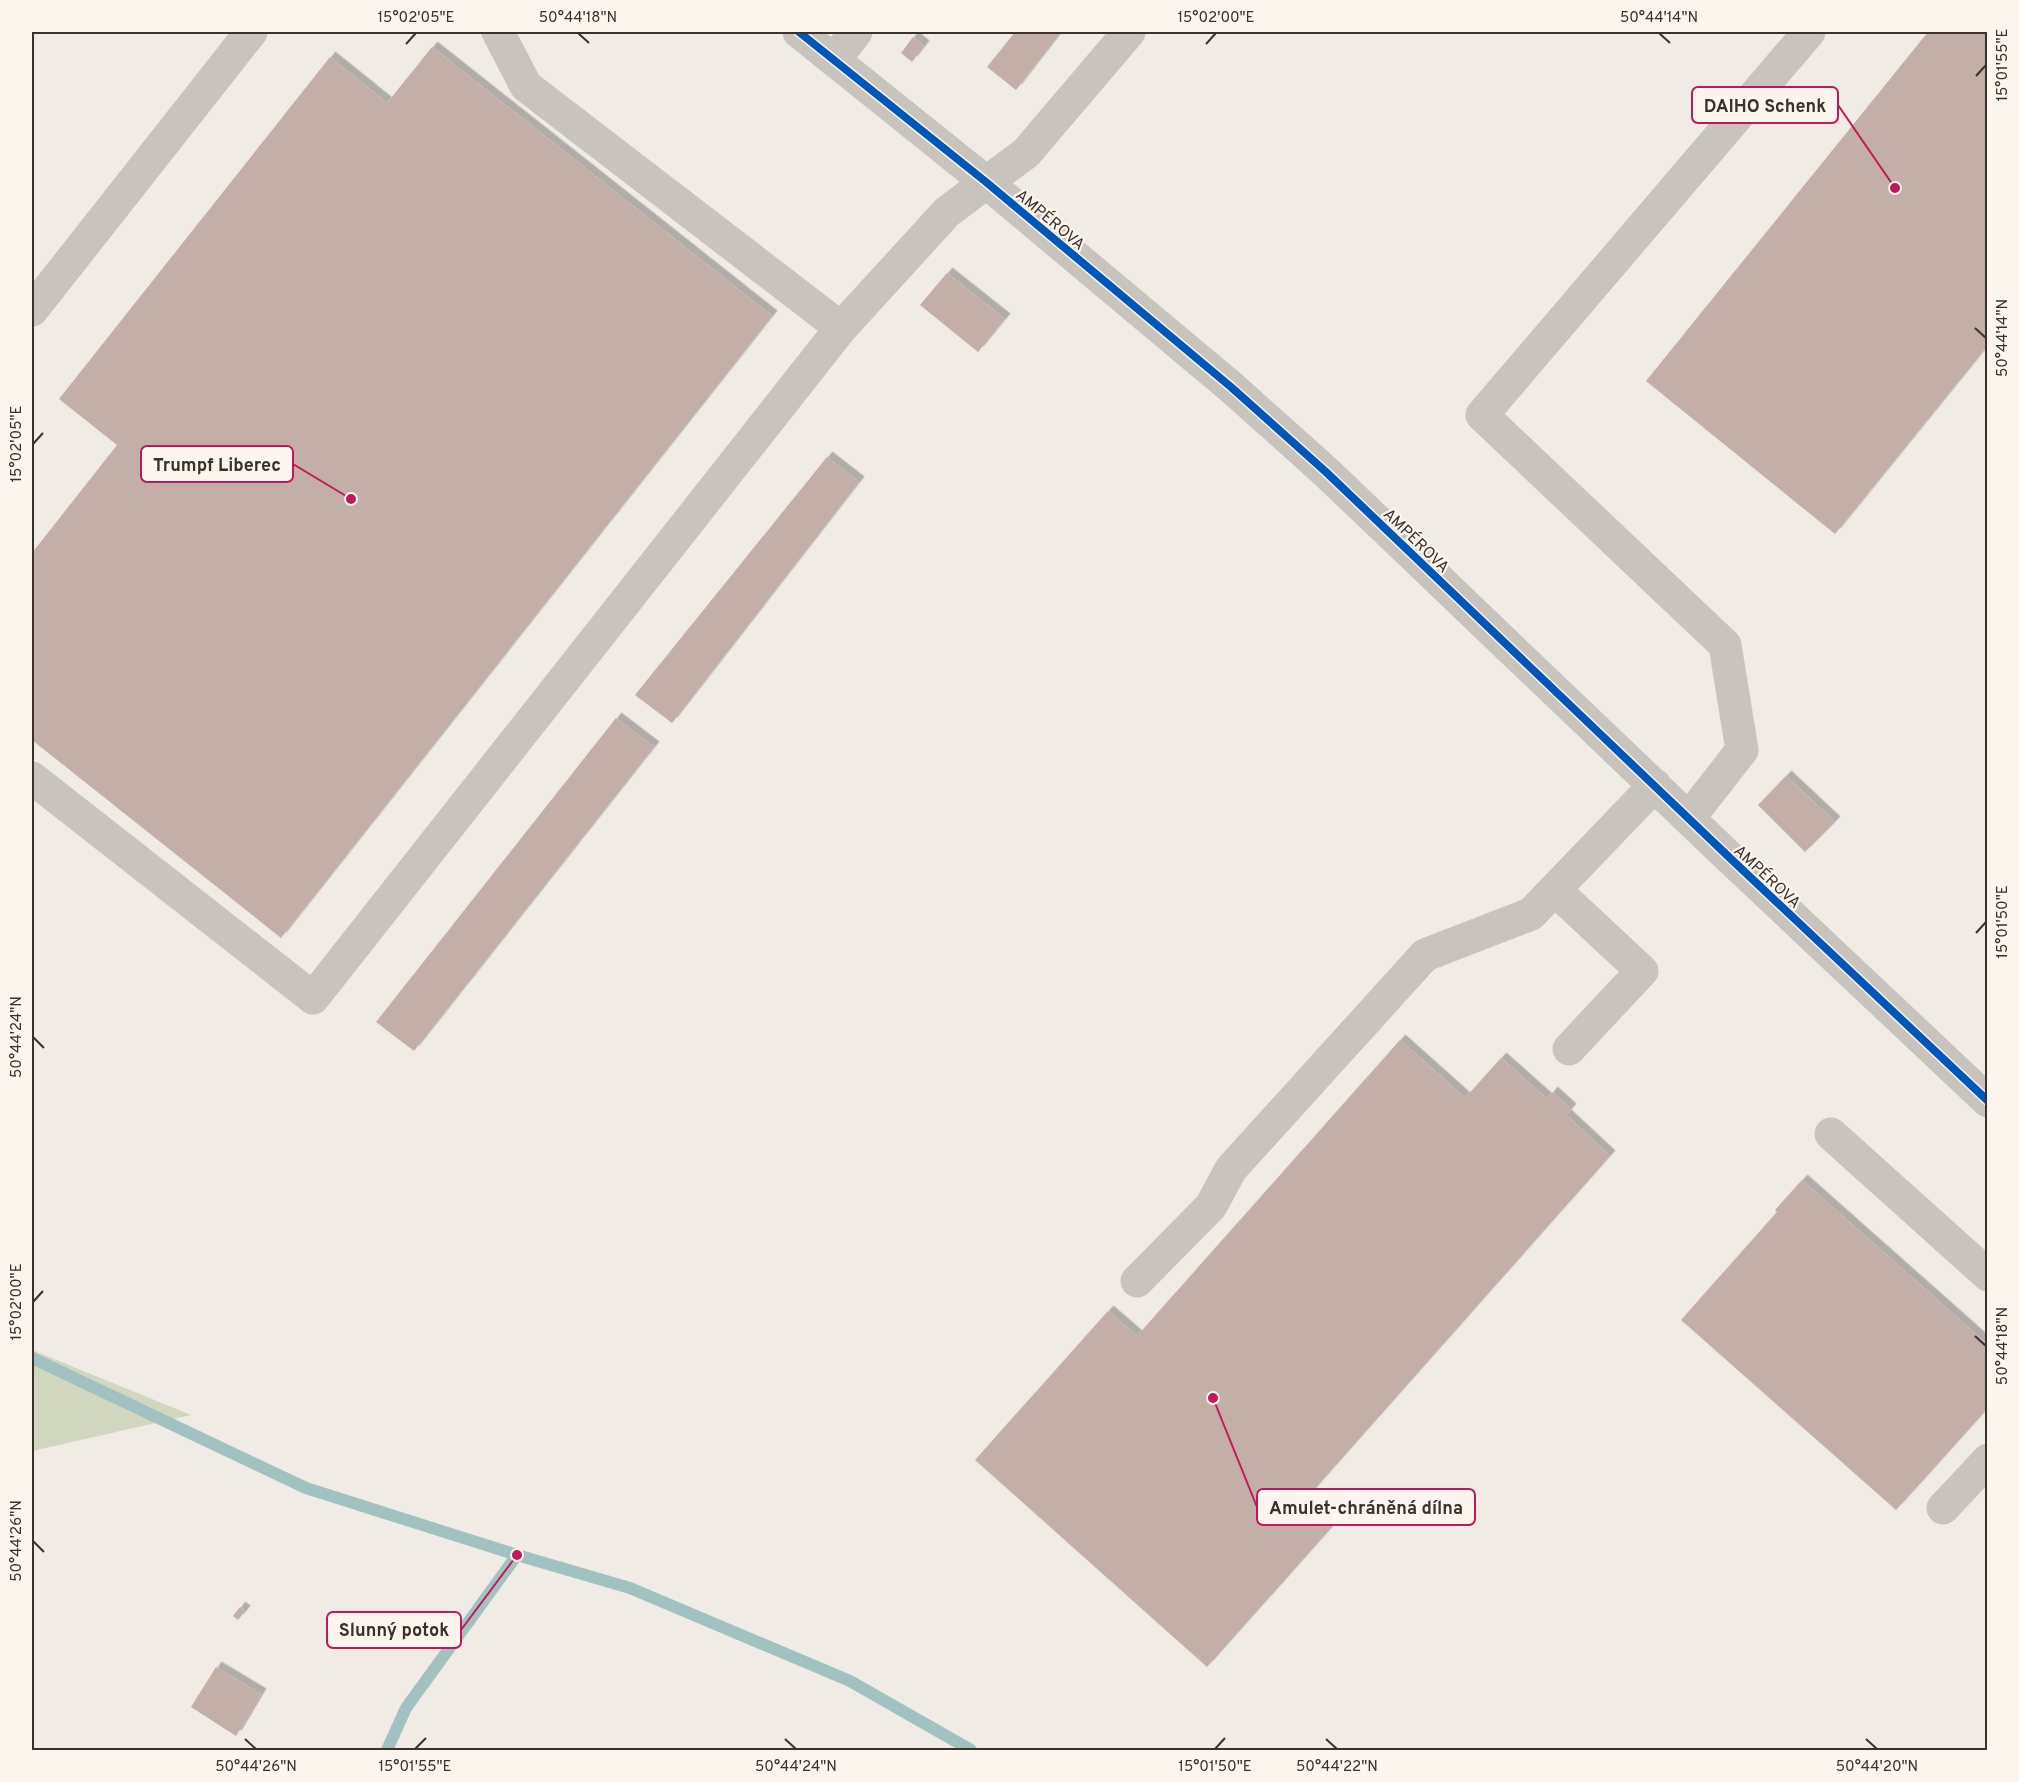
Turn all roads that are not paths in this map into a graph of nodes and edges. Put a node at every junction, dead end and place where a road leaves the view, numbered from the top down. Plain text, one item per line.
1 (251, 32) edge
2 (498, 32) edge
3 (799, 32) edge
4 (856, 32) edge
5 (1129, 32) edge
6 (1809, 32) edge
7 (834, 60) junction
8 (986, 182) junction
9 (32, 310) edge
10 (841, 328) junction
11 (32, 778) edge
12 (1655, 785) junction
13 (1689, 818) junction
14 (1555, 890) junction
15 (1569, 1049) dead end
16 (1988, 1101) edge
17 (1831, 1134) dead end
18 (1988, 1275) edge
19 (1137, 1281) dead end
20 (1988, 1460) edge
21 (1943, 1508) dead end

1 - 9 street
2 - 10 street
3 - 7 street, AMPÉROVA
4 - 7 street
5 - 8 street
6 - 13 street
7 - 8 street, AMPÉROVA
8 - 10 street
8 - 12 street, AMPÉROVA
10 - 11 street
12 - 13 street, AMPÉROVA
12 - 14 street
13 - 16 street, AMPÉROVA
14 - 15 street
14 - 19 street
17 - 18 street
20 - 21 street

